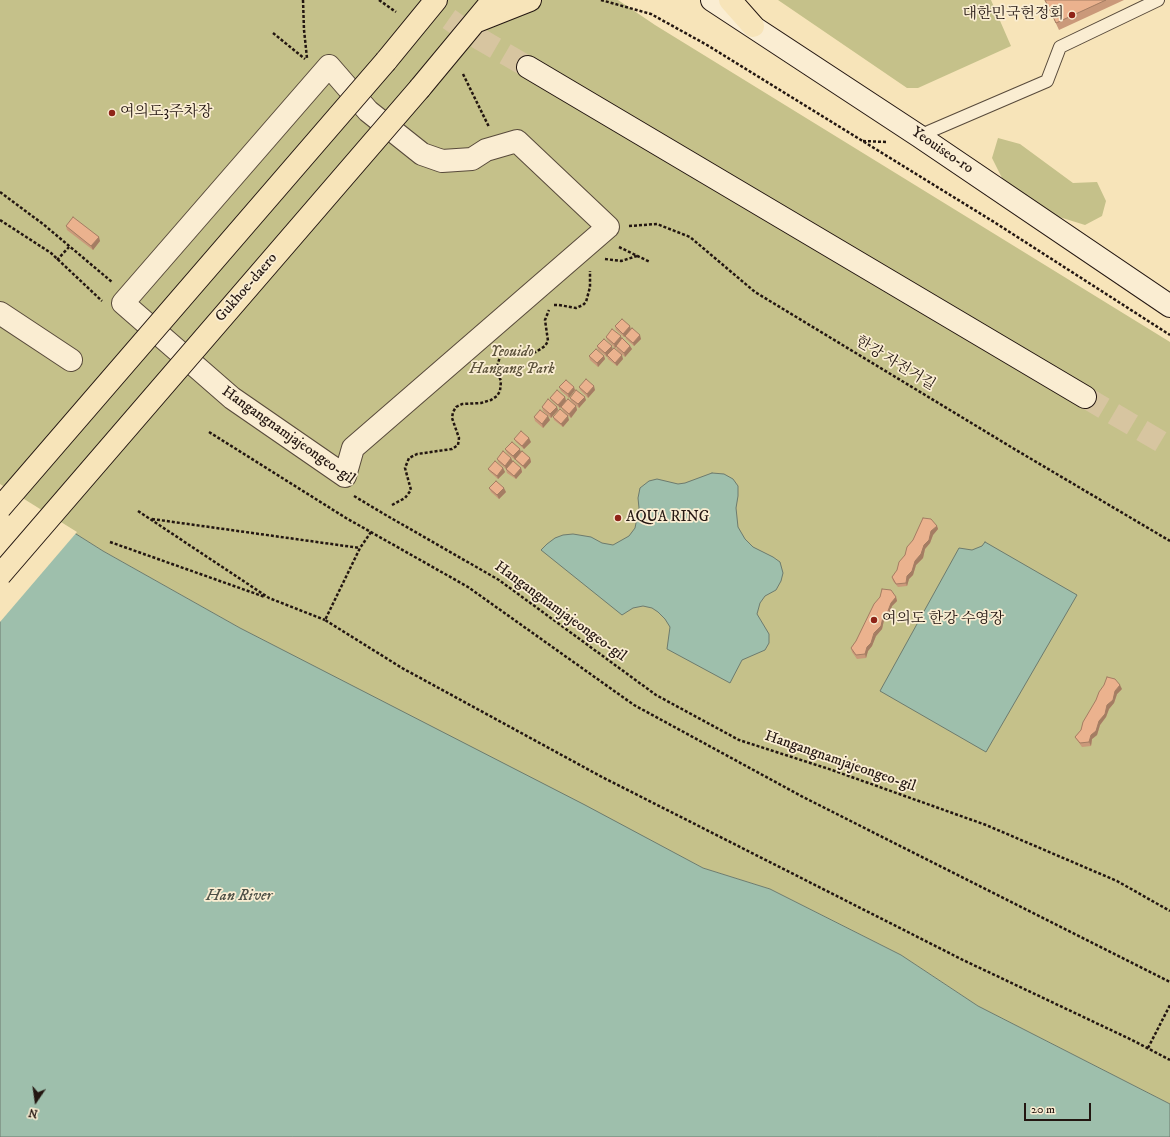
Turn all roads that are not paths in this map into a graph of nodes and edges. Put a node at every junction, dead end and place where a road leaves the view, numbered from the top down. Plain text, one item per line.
1 (493, 0) edge
2 (530, 0) edge
3 (712, 0) edge
4 (730, 0) edge
5 (1158, 0) edge
6 (431, 4) edge
7 (474, 23) junction
8 (753, 26) junction
9 (528, 67) tunnel mouth
10 (919, 136) junction
11 (129, 296) joint
12 (1170, 306) edge
13 (0, 313) edge
14 (71, 360) dead end
15 (1085, 397) tunnel mouth
16 (0, 508) edge
17 (0, 575) edge

1 - 7 main road, Gukhoe-daero
2 - 7 main road
3 - 8 street, Yeouiseo-ro
4 - 8 main road
5 - 10 lane
6 - 16 main road, bridge
7 - 17 main road, Gukhoe-daero, bridge
8 - 10 street, Yeouiseo-ro
9 - 15 street
10 - 12 street, Yeouiseo-ro
11 - 11 street
13 - 14 street

